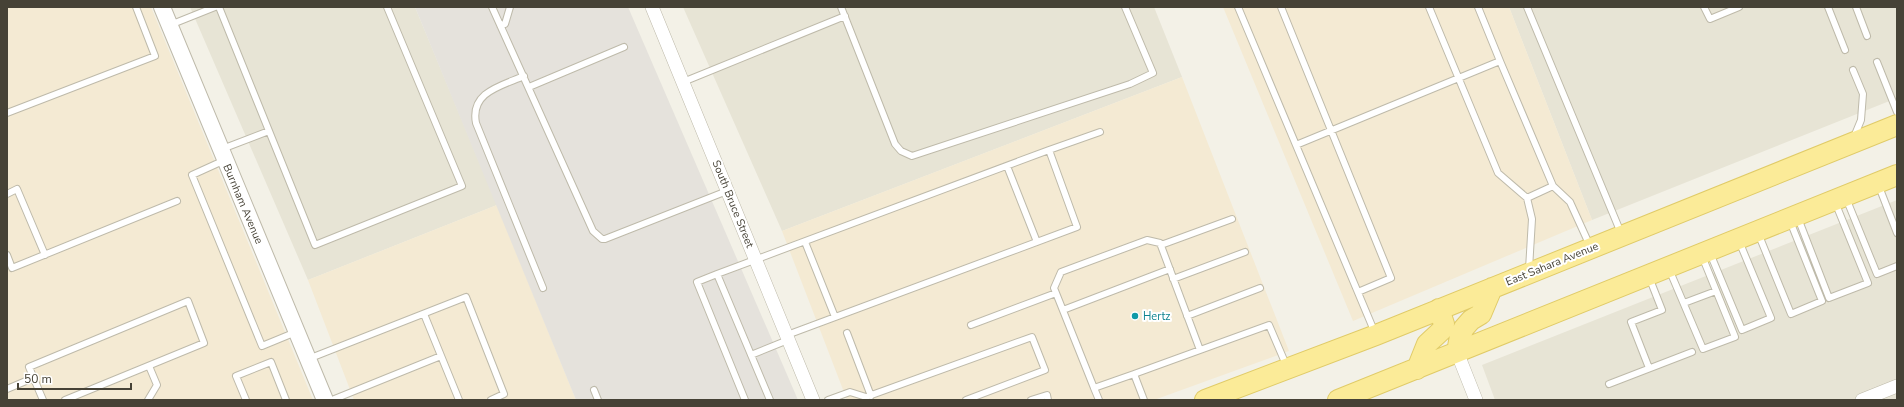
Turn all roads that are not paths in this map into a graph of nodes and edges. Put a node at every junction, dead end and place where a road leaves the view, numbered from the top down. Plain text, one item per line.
1 (136, 7) edge
2 (162, 7) edge
3 (215, 7) edge
4 (219, 7) edge
5 (388, 7) edge
6 (492, 7) edge
7 (510, 7) edge
8 (652, 7) edge
9 (842, 7) edge
10 (1126, 7) edge
11 (1238, 7) edge
12 (1281, 7) edge
13 (1430, 7) edge
14 (1478, 7) edge
15 (1527, 7) edge
16 (1704, 7) edge
17 (1739, 7) edge
18 (1828, 7) edge
19 (1856, 7) edge
20 (845, 16) junction
21 (170, 25) junction
22 (500, 25) junction
23 (1867, 36) dead end
24 (624, 47) dead end
25 (1845, 50) dead end
26 (1500, 61) junction
27 (1878, 62) dead end
28 (1853, 70) dead end
29 (524, 76) junction
30 (1458, 78) junction
31 (683, 82) junction
32 (529, 87) junction
33 (1897, 112) edge
34 (7, 113) edge
35 (1897, 125) edge
36 (269, 130) junction
37 (1100, 132) dead end
38 (1332, 132) junction
39 (1852, 142) junction
40 (1296, 145) junction
41 (1049, 150) junction
42 (223, 155) junction
43 (1007, 166) junction
44 (1897, 175) edge
45 (1877, 183) junction
46 (1552, 186) junction
47 (727, 191) junction
48 (7, 194) edge
49 (1527, 198) junction
50 (1840, 198) junction
51 (177, 201) dead end
52 (1793, 217) junction
53 (1232, 219) dead end
54 (1757, 232) junction
55 (1897, 233) edge
56 (1622, 235) junction
57 (1738, 239) junction
58 (805, 242) junction
59 (1037, 242) junction
60 (1161, 245) junction
61 (1592, 248) junction
62 (1245, 252) dead end
63 (1705, 252) junction
64 (7, 255) edge
65 (45, 255) junction
66 (756, 260) junction
67 (1897, 266) edge
68 (1668, 267) junction
69 (1170, 269) junction
70 (1529, 273) junction
71 (717, 274) junction
72 (1648, 275) junction
73 (1173, 279) junction
74 (543, 288) dead end
75 (1260, 288) dead end
76 (1492, 288) junction
77 (1716, 291) junction
78 (1358, 292) junction
79 (1056, 293) junction
80 (1684, 303) junction
81 (1439, 309) junction
82 (1063, 310) junction
83 (424, 314) junction
84 (1187, 316) junction
85 (835, 317) junction
86 (971, 325) dead end
87 (296, 332) junction
88 (847, 333) dead end
89 (1376, 335) junction
90 (788, 338) junction
91 (1200, 350) junction
92 (1457, 352) junction
93 (1692, 352) dead end
94 (751, 355) junction
95 (441, 356) junction
96 (308, 359) junction
97 (149, 366) junction
98 (1649, 368) junction
99 (1288, 369) junction
100 (1417, 369) junction
101 (1134, 374) junction
102 (33, 378) junction
103 (1609, 384) dead end
104 (1897, 386) edge
105 (1094, 388) junction
106 (7, 389) edge
107 (594, 390) dead end
108 (871, 396) junction
109 (456, 399) edge
110 (43, 400) edge
111 (65, 400) edge
112 (148, 400) edge
113 (246, 400) edge
114 (286, 400) edge
115 (325, 400) edge
116 (332, 400) edge
117 (491, 400) edge
118 (598, 400) edge
119 (745, 400) edge
120 (770, 400) edge
121 (813, 400) edge
122 (828, 400) edge
123 (966, 400) edge
124 (1031, 400) edge
125 (1048, 400) edge
126 (1099, 400) edge
127 (1144, 400) edge
128 (1205, 400) edge
129 (1338, 400) edge
130 (1476, 400) edge
131 (1862, 400) edge

1 - 34 lane
2 - 21 street, Burnham Avenue
3 - 21 lane
4 - 36 lane
5 - 36 lane
6 - 22 lane
7 - 22 lane
8 - 31 street, South Bruce Street
9 - 20 lane
10 - 20 lane
11 - 40 lane
12 - 38 lane
13 - 30 lane
14 - 26 lane
15 - 56 lane
16 - 17 lane
18 - 25 lane
19 - 23 lane
20 - 31 lane
21 - 42 street, Burnham Avenue
22 - 29 lane
24 - 32 lane
26 - 30 lane
26 - 46 lane
27 - 33 lane
28 - 39 lane
29 - 32 lane
29 - 74 lane
30 - 38 lane
30 - 49 lane
31 - 47 street, South Bruce Street
32 - 47 lane
35 - 39 main road, East Sahara Avenue
36 - 42 lane
37 - 41 lane
38 - 40 lane
38 - 78 lane
39 - 56 main road, East Sahara Avenue
40 - 78 lane
41 - 43 lane
41 - 59 lane
42 - 87 street, Burnham Avenue
42 - 87 lane
43 - 58 lane
43 - 59 lane
44 - 45 main road
45 - 50 main road
45 - 55 lane
46 - 49 lane
46 - 61 lane
47 - 66 street, South Bruce Street
48 - 65 lane
49 - 70 lane
50 - 52 main road
50 - 52 lane
50 - 67 lane
51 - 65 lane
52 - 54 main road
52 - 54 lane
53 - 60 lane
54 - 57 main road
56 - 61 main road, East Sahara Avenue
57 - 63 main road
57 - 63 lane
58 - 66 lane
58 - 85 lane
59 - 85 lane
60 - 69 lane
60 - 79 lane
61 - 70 main road, East Sahara Avenue
62 - 73 lane
63 - 68 main road
63 - 77 lane
64 - 65 lane
66 - 71 lane
66 - 90 street, South Bruce Street
68 - 72 main road
68 - 80 lane
69 - 73 lane
69 - 82 lane
70 - 76 main road, East Sahara Avenue
71 - 94 lane
71 - 119 lane
72 - 92 main road
72 - 98 lane
73 - 84 lane
75 - 84 lane
76 - 81 main road, East Sahara Avenue
76 - 92 main road
77 - 80 lane
77 - 80 lane
78 - 89 lane
79 - 82 lane
79 - 86 lane
81 - 89 main road, East Sahara Avenue
81 - 100 main road
82 - 105 lane
83 - 95 lane
83 - 96 lane
83 - 117 lane
84 - 91 lane
85 - 90 lane
87 - 96 street, Burnham Avenue
88 - 108 lane
89 - 99 main road, East Sahara Avenue
90 - 94 lane
90 - 121 street, South Bruce Street
91 - 99 lane
91 - 101 lane
92 - 100 main road
92 - 130 street
93 - 98 lane
94 - 120 lane
95 - 109 lane
95 - 116 lane
96 - 115 street, Burnham Avenue
97 - 102 lane
97 - 111 lane
97 - 112 lane
98 - 103 lane
99 - 128 main road, East Sahara Avenue
100 - 129 main road
101 - 105 lane
101 - 127 lane
102 - 106 lane
102 - 110 lane
104 - 131 street
105 - 126 lane
107 - 118 lane
108 - 122 lane
108 - 123 lane
113 - 114 lane
124 - 125 lane

